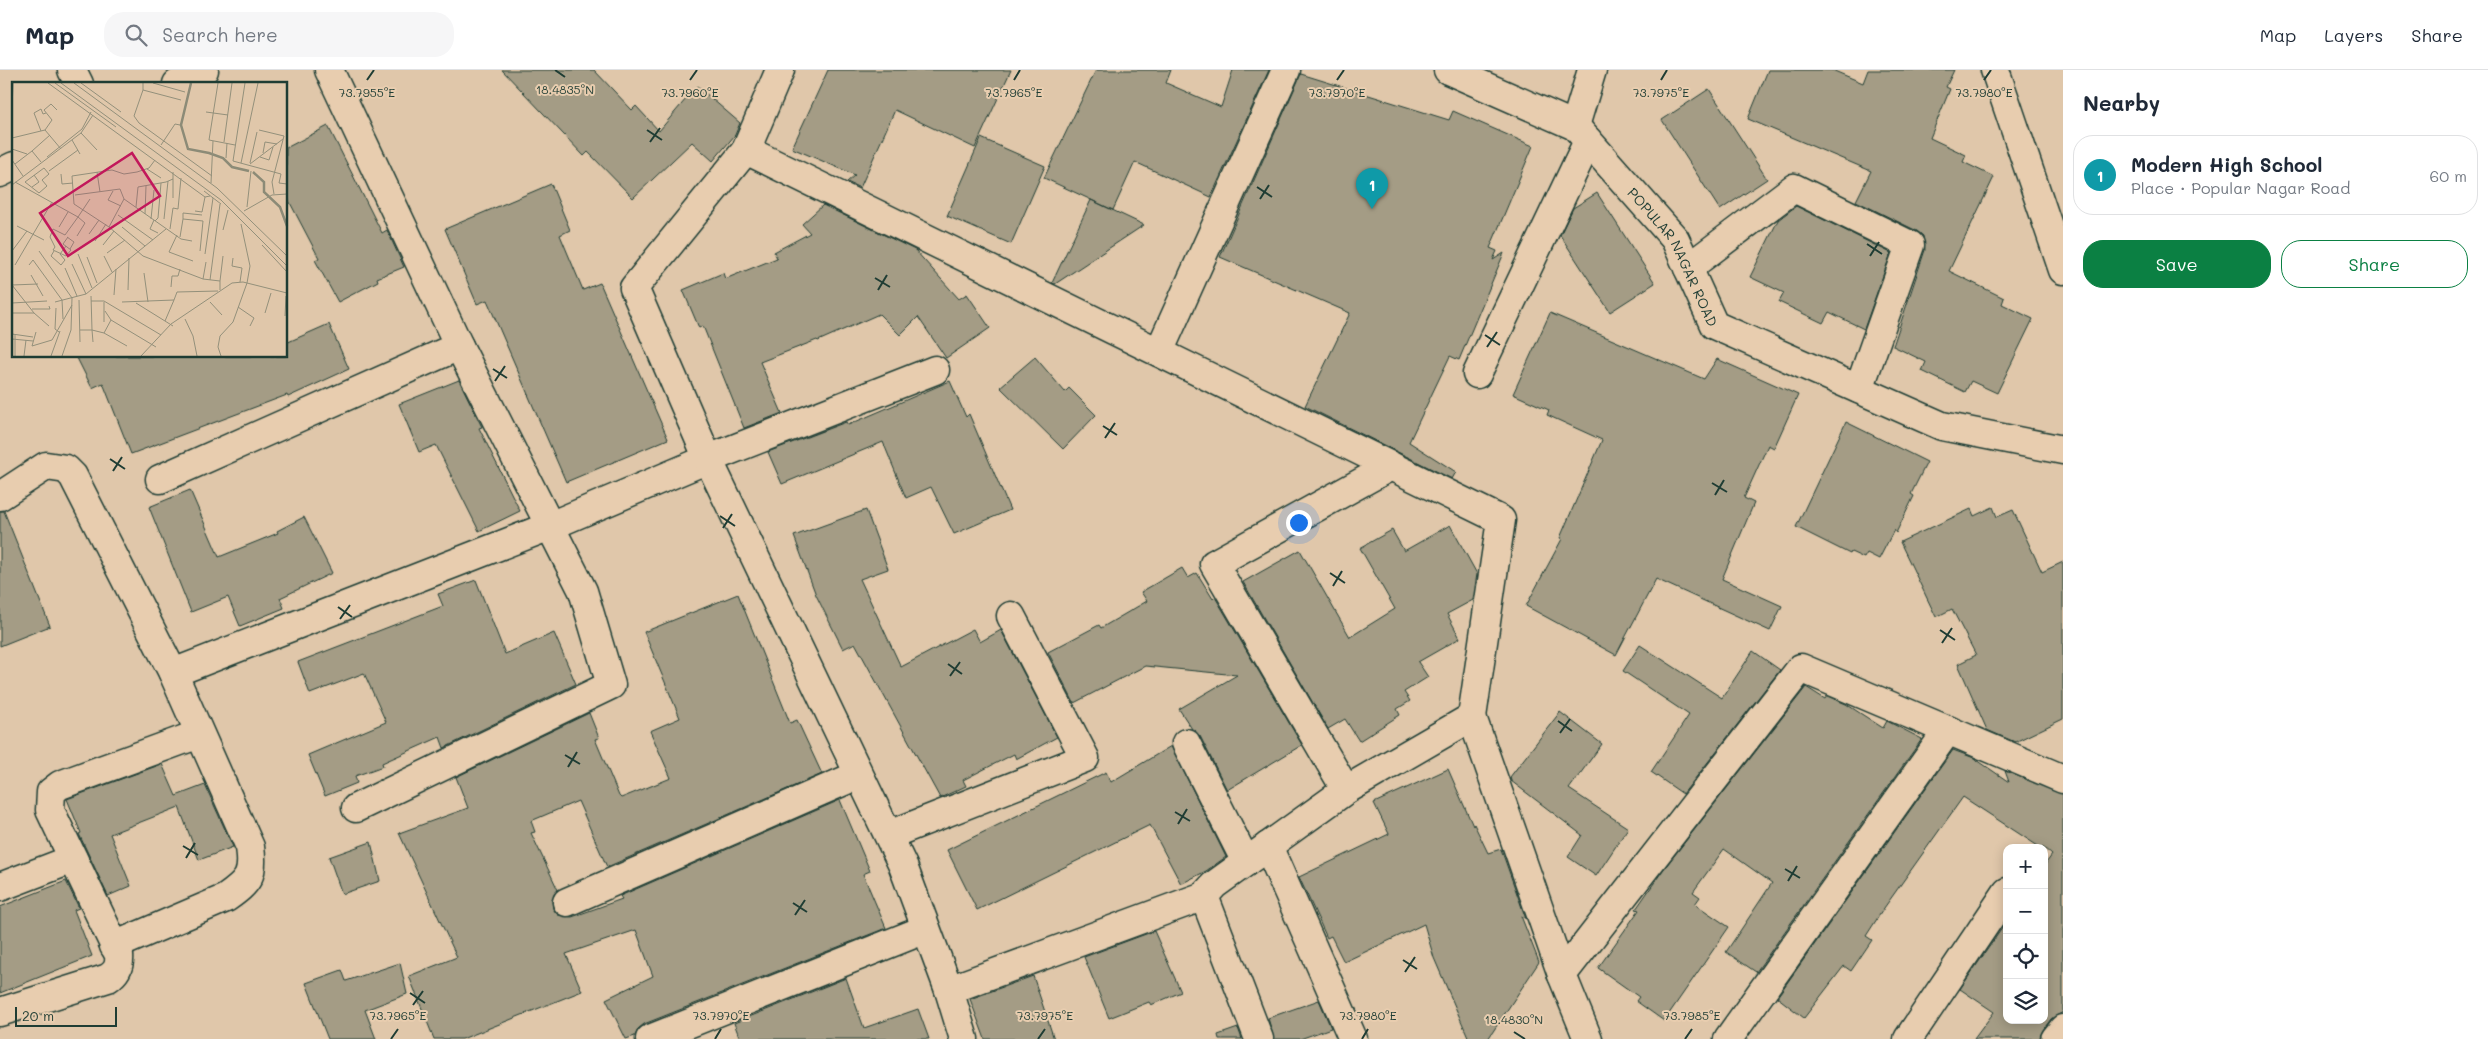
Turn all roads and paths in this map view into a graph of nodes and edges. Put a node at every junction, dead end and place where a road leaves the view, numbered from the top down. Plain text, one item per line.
1 (72, 70) edge
2 (204, 70) edge
3 (329, 70) edge
4 (780, 70) edge
5 (1286, 70) edge
6 (1448, 70) edge
7 (1592, 70) edge
8 (1995, 70) edge
9 (78, 82) edge
10 (181, 82) edge
11 (1581, 133) junction
12 (746, 150) junction
13 (12, 167) edge
14 (0, 173) edge
15 (1688, 268) junction
16 (2063, 270) edge
17 (459, 346) junction
18 (1159, 352) junction
19 (935, 370) dead end
20 (1477, 374) dead end
21 (1859, 389) junction
22 (2063, 450) edge
23 (708, 459) junction
24 (1391, 466) junction
25 (160, 479) dead end
26 (0, 496) edge
27 (550, 526) junction
28 (1011, 616) dead end
29 (173, 673) junction
30 (1472, 717) junction
31 (1948, 730) junction
32 (200, 734) junction
33 (1186, 743) dead end
34 (858, 775) junction
35 (2063, 779) edge
36 (1346, 790) junction
37 (356, 808) dead end
38 (889, 835) junction
39 (1268, 846) junction
40 (73, 859) junction
41 (1246, 862) junction
42 (0, 887) edge
43 (1204, 896) junction
44 (2003, 898) edge
45 (567, 902) dead end
46 (926, 929) junction
47 (114, 946) junction
48 (1562, 975) junction
49 (949, 990) junction
50 (0, 1012) edge
51 (2063, 1029) edge
52 (650, 1039) edge
53 (964, 1039) edge
54 (1259, 1039) edge
55 (1352, 1039) edge
56 (1588, 1039) edge
57 (1728, 1039) edge
58 (1908, 1039) edge
59 (2055, 1039) edge

1 - 9 street
2 - 10 street
3 - 17 street
4 - 12 street
5 - 18 street
6 - 11 street, POPULAR NAGAR ROAD
7 - 11 street
8 - 16 street
11 - 15 street, POPULAR NAGAR ROAD
11 - 20 street
12 - 18 street
12 - 23 street
13 - 14 street
15 - 21 street, POPULAR NAGAR ROAD
15 - 21 street
17 - 25 street
17 - 27 street
18 - 24 street
19 - 23 street
21 - 22 street, POPULAR NAGAR ROAD
23 - 27 street
23 - 34 street
24 - 30 street
24 - 36 street
26 - 29 street
27 - 29 street
27 - 37 street
28 - 38 street
29 - 32 street
30 - 36 street
30 - 48 street
31 - 35 street
31 - 48 street
31 - 57 street
32 - 40 street
32 - 47 street
33 - 41 street
34 - 38 street
34 - 45 street
36 - 39 street
38 - 46 street
39 - 41 street
39 - 55 street
40 - 42 street
40 - 47 street
41 - 43 street
43 - 49 street
43 - 54 street
44 - 58 street
46 - 49 street
46 - 52 street
47 - 50 street
48 - 56 street
49 - 53 street
51 - 59 street

